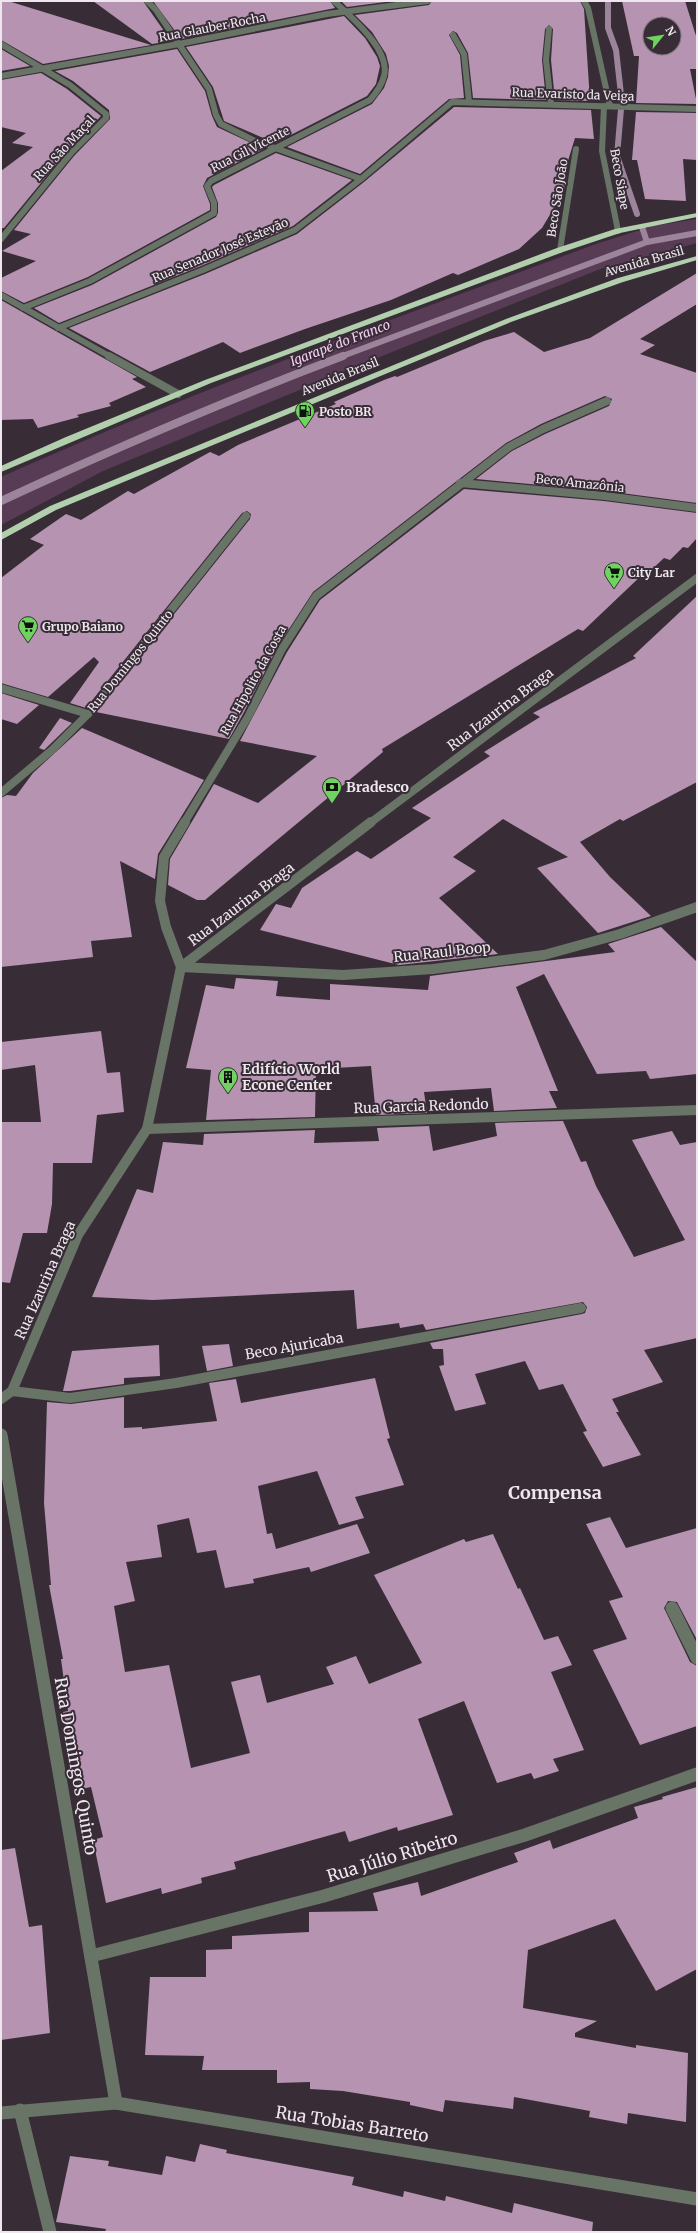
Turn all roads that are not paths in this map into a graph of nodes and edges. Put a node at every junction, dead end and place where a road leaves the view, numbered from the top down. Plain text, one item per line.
1 (147, 1) edge
2 (334, 1) edge
3 (428, 1) edge
4 (584, 1) edge
5 (345, 11) junction
6 (549, 29) dead end
7 (453, 35) dead end
8 (1, 44) edge
9 (179, 44) junction
10 (43, 68) junction
11 (1, 76) edge
12 (470, 102) junction
13 (551, 104) junction
14 (449, 105) joint
15 (607, 106) junction
16 (697, 109) edge
17 (275, 148) junction
18 (576, 149) dead end
19 (361, 179) junction
20 (697, 215) edge
21 (618, 231) junction
22 (1, 239) edge
23 (560, 250) junction
24 (697, 258) edge
25 (1, 294) edge
26 (23, 308) junction
27 (58, 328) junction
28 (178, 394) junction
29 (607, 401) dead end
30 (1, 469) edge
31 (460, 483) junction
32 (697, 508) edge
33 (246, 516) dead end
34 (1, 537) edge
35 (697, 578) edge
36 (1, 688) edge
37 (88, 714) junction
38 (1, 793) edge
39 (697, 907) edge
40 (182, 967) junction
41 (697, 1110) edge
42 (147, 1130) junction
43 (581, 1308) dead end
44 (12, 1391) junction
45 (1, 1399) edge
46 (1, 1434) edge
47 (672, 1608) dead end
48 (697, 1658) edge
49 (697, 1774) edge
50 (91, 1956) junction
51 (116, 2103) junction
52 (20, 2110) junction
53 (1, 2113) edge
54 (697, 2199) edge
55 (50, 2232) edge

1 - 9 street
2 - 5 street, Rua Gil Vicente
3 - 5 street, Rua Glauber Rocha
4 - 15 street, Beco Siape
5 - 9 street, Rua Glauber Rocha
5 - 17 street, Rua Gil Vicente
6 - 13 street
7 - 12 street
8 - 10 street
9 - 10 street, Rua Glauber Rocha
9 - 17 street
10 - 11 street, Rua Glauber Rocha
10 - 22 street, Rua São Maçal
12 - 13 street, Rua Evaristo da Veiga
12 - 14 street, Rua Evaristo da Veiga
13 - 15 street, Rua Evaristo da Veiga
14 - 19 street, Rua Senador José Estevão
15 - 16 street, Rua Evaristo da Veiga
15 - 21 street, Beco Siape
17 - 19 street
17 - 26 street, Rua Gil Vicente
18 - 23 street, Beco São João
19 - 27 street, Rua Senador José Estevão
20 - 21 highway
21 - 23 highway
23 - 28 highway
24 - 34 highway, Avenida Brasil
25 - 26 street
26 - 27 street
27 - 28 street
28 - 30 highway
29 - 31 street, Rua Hipolito da Costa
31 - 32 street, Beco Amazônia
31 - 40 street, Rua Hipolito da Costa
33 - 37 street, Rua Domingos Quinto
35 - 40 street, Rua Izaurina Braga
36 - 37 street
37 - 38 street, Rua Domingos Quinto
39 - 40 street, Rua Raul Boop
40 - 42 street, Rua Izaurina Braga
41 - 42 street, Rua Garcia Redondo
42 - 44 street, Rua Izaurina Braga
43 - 44 street, Beco Ajuricaba
44 - 45 street
46 - 50 street, Rua Domingos Quinto
47 - 48 street
49 - 50 street, Rua Júlio Ribeiro
50 - 51 street, Rua Domingos Quinto
51 - 52 street, Rua Tobias Barreto
51 - 54 street, Rua Tobias Barreto
52 - 53 street, Rua Tobias Barreto
52 - 55 street

